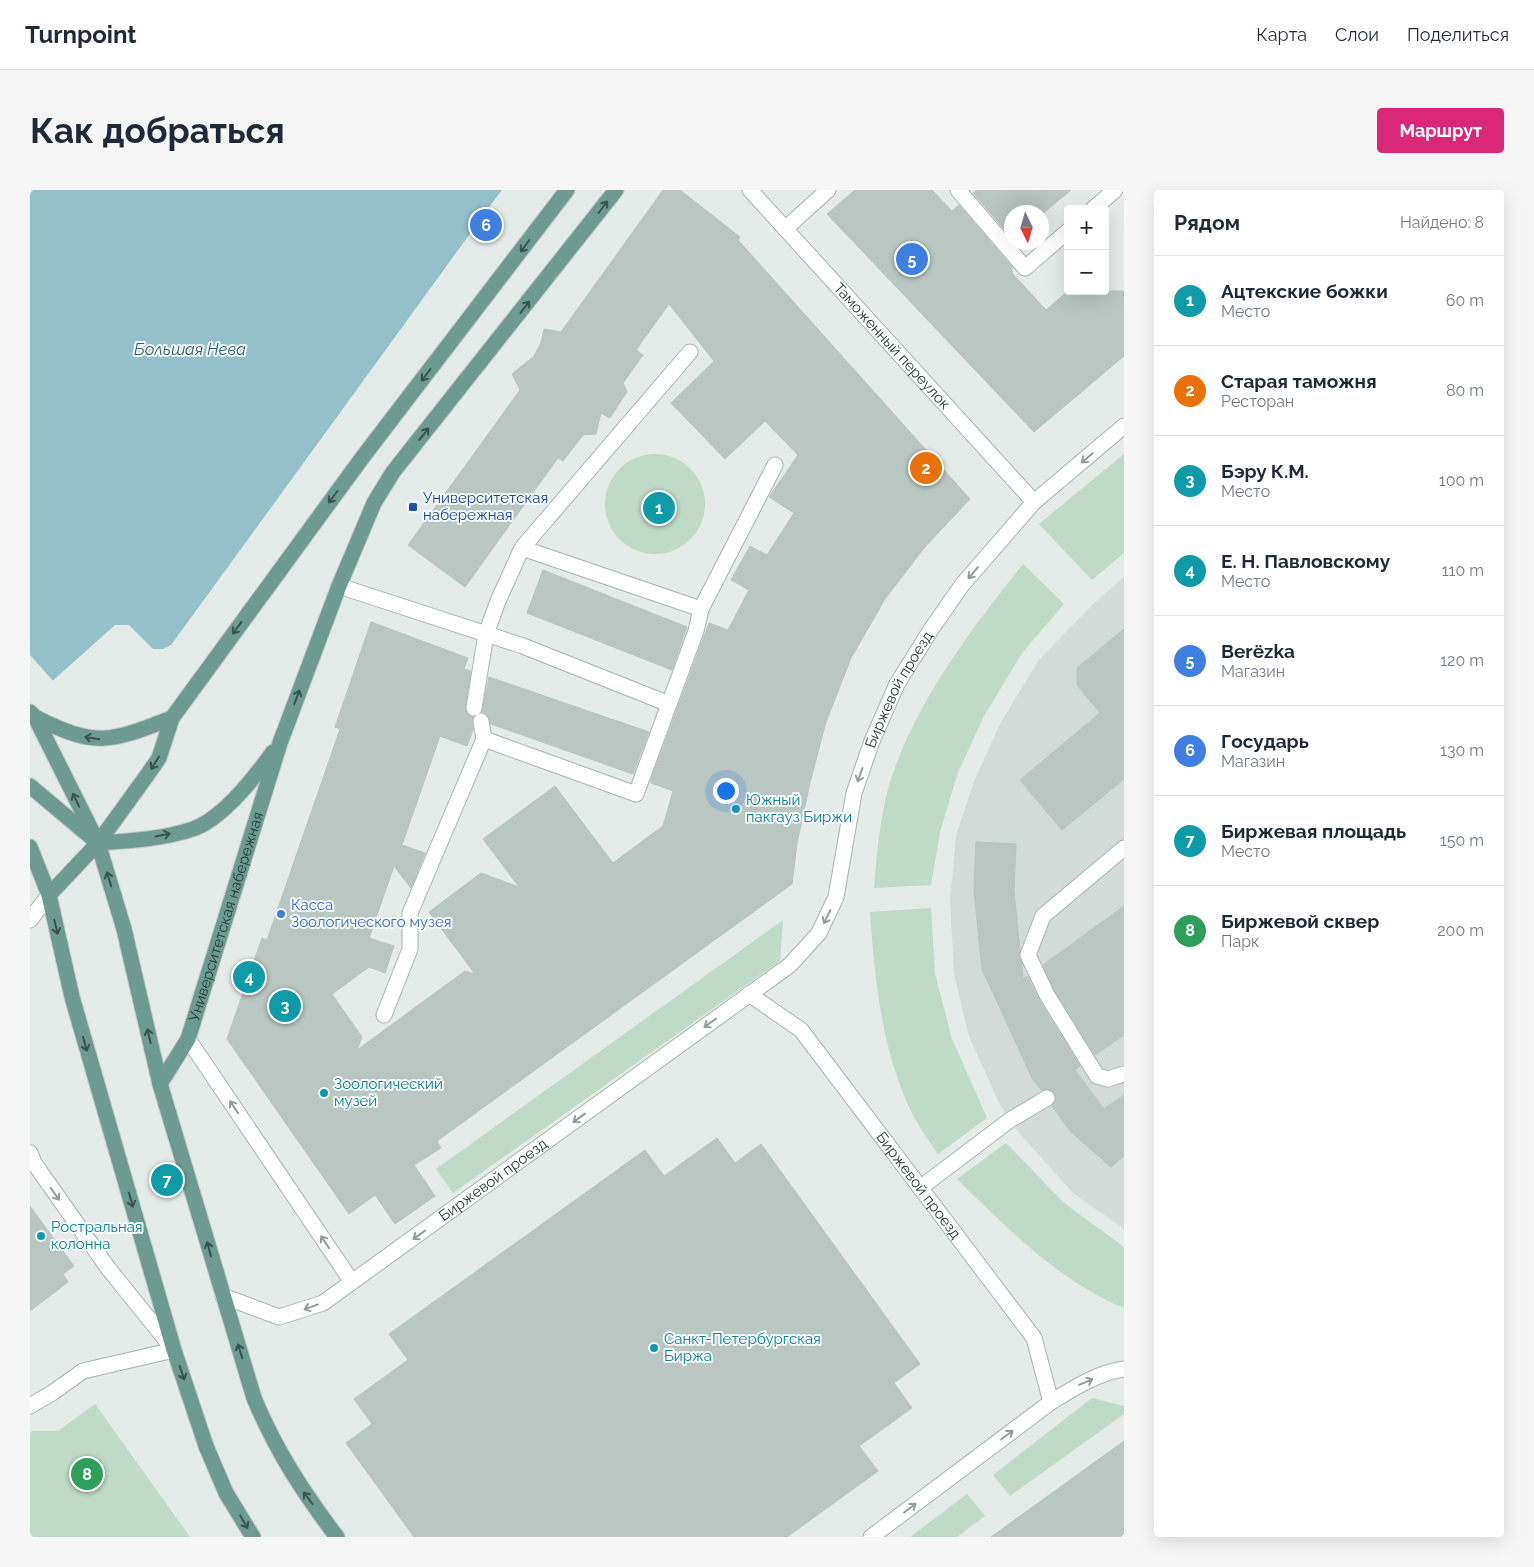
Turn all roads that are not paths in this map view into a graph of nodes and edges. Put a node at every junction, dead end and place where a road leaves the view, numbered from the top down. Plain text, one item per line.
1 (567, 190) edge
2 (616, 190) edge
3 (750, 190) edge
4 (828, 190) edge
5 (958, 190) edge
6 (1115, 190) edge
7 (1098, 205) edge
8 (784, 229) junction
9 (1064, 234) edge
10 (690, 352) dead end
11 (1124, 426) edge
12 (775, 465) dead end
13 (1034, 502) junction
14 (522, 548) junction
15 (339, 586) junction
16 (701, 609) junction
17 (486, 634) junction
18 (669, 704) junction
19 (32, 714) edge
20 (172, 718) junction
21 (484, 739) junction
22 (280, 743) junction
23 (30, 786) edge
24 (98, 843) junction
25 (30, 847) edge
26 (1124, 848) edge
27 (49, 895) junction
28 (30, 920) edge
29 (749, 994) junction
30 (384, 1015) dead end
31 (188, 1039) junction
32 (1124, 1074) edge
33 (160, 1084) junction
34 (1047, 1098) dead end
35 (30, 1153) edge
36 (920, 1188) junction
37 (352, 1282) junction
38 (223, 1296) junction
39 (174, 1350) junction
40 (1124, 1369) edge
41 (1051, 1402) junction
42 (30, 1406) edge
43 (253, 1537) edge
44 (337, 1537) edge
45 (872, 1537) edge

1 -> 20 main road
15 -> 2 main road, Университетская набережная
3 - 8 street, Таможенный переулок
4 - 8 street
5 - 9 street
6 - 7 street
8 - 13 street, Таможенный переулок
10 - 14 street
11 -> 13 street, Биржевой проезд
12 - 16 street
13 -> 29 street, Биржевой проезд
14 - 16 street
14 - 17 street
15 - 17 street
22 -> 15 main road, Университетская набережная
16 - 18 street
17 - 18 street
17 - 21 street
18 - 21 street
20 -> 19 main road
24 -> 19 main road
20 -> 24 main road
21 - 30 street
24 -> 22 main road, Университетская набережная
22 - 31 main road, Университетская набережная
23 - 24 main road
24 - 27 main road
33 -> 24 main road
25 - 27 main road
26 - 32 street
27 - 28 street
27 -> 39 main road
29 - 36 street, Биржевой проезд
29 -> 37 street, Биржевой проезд
31 - 33 main road, Университетская набережная
37 -> 31 street
38 -> 33 main road
34 - 36 street
35 -> 39 street
36 - 41 street, Биржевой проезд
37 -> 38 street, Биржевой проезд
44 -> 38 main road
39 - 42 street
39 -> 43 main road
41 -> 40 street
45 -> 41 street

